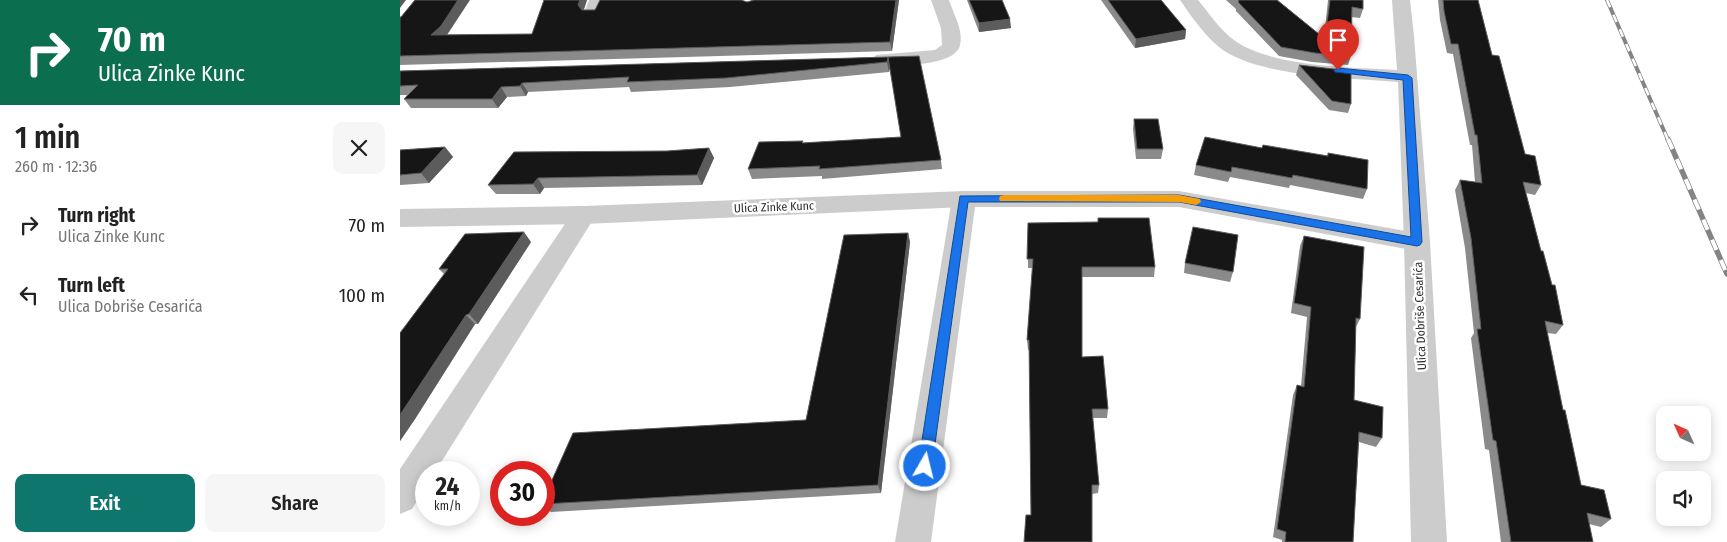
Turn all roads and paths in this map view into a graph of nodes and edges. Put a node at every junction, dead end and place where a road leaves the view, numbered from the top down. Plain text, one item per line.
1 (940, 0) edge
2 (1189, 0) edge
3 (1401, 0) edge
4 (869, 60) edge
5 (1408, 78) junction
6 (964, 199) junction
7 (584, 215) junction
8 (400, 218) edge
9 (1417, 242) junction
10 (400, 498) edge
11 (913, 542) edge
12 (1429, 542) edge

1 - 4 street
2 - 5 street
3 - 5 street, Ulica Dobriše Cesarića
5 - 9 street, Ulica Dobriše Cesarića
6 - 7 street, Ulica Zinke Kunc
6 - 9 street, Ulica Zinke Kunc
6 - 11 street
7 - 8 street, Ulica Zinke Kunc
7 - 10 street
9 - 12 street, Ulica Dobriše Cesarića

